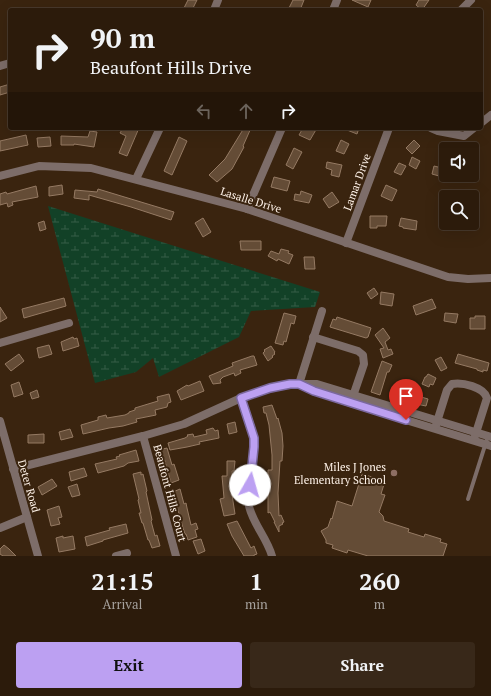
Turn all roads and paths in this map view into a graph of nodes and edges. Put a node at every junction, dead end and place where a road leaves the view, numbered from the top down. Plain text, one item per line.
1 (471, 0) edge
2 (463, 8) edge
3 (491, 115) edge
4 (483, 121) edge
5 (159, 130) edge
6 (281, 130) edge
7 (388, 130) edge
8 (435, 130) edge
9 (472, 130) edge
10 (0, 176) edge
11 (136, 179) junction
12 (247, 209) junction
13 (346, 243) junction
14 (491, 278) edge
15 (322, 311) dead end
16 (69, 323) dead end
17 (313, 337) junction
18 (0, 343) edge
19 (299, 384) junction
20 (354, 395) junction
21 (241, 398) junction
22 (350, 403) junction
23 (0, 421) edge
24 (436, 425) junction
25 (144, 436) junction
26 (475, 437) junction
27 (489, 437) edge
28 (488, 445) edge
29 (13, 469) junction
30 (468, 499) dead end
31 (27, 517) junction
32 (0, 528) edge
33 (127, 553) dead end
34 (38, 556) edge
35 (116, 556) edge
36 (176, 556) edge
37 (272, 556) edge

1 - 2 street
3 - 4 street
5 - 11 street
6 - 12 street
7 - 13 street, Lamar Drive
8 - 9 street
10 - 11 street, Lasalle Drive
11 - 12 street, Lasalle Drive
12 - 13 street, Lasalle Drive
13 - 14 street, Lasalle Drive
15 - 17 street
16 - 18 street
17 - 19 street
17 - 20 street
19 - 20 street
19 - 21 street
19 - 22 street
20 - 22 street
20 - 24 street
21 - 25 street
21 - 37 street
22 - 24 street
23 - 29 street, Deter Road
24 - 26 street
24 - 26 street
25 - 29 street
25 - 36 street, Beaufont Hills Court
26 - 27 street
26 - 28 street
27 - 28 lane
28 - 30 lane
29 - 31 street, Deter Road
31 - 32 street
31 - 34 street, Deter Road
33 - 35 street

